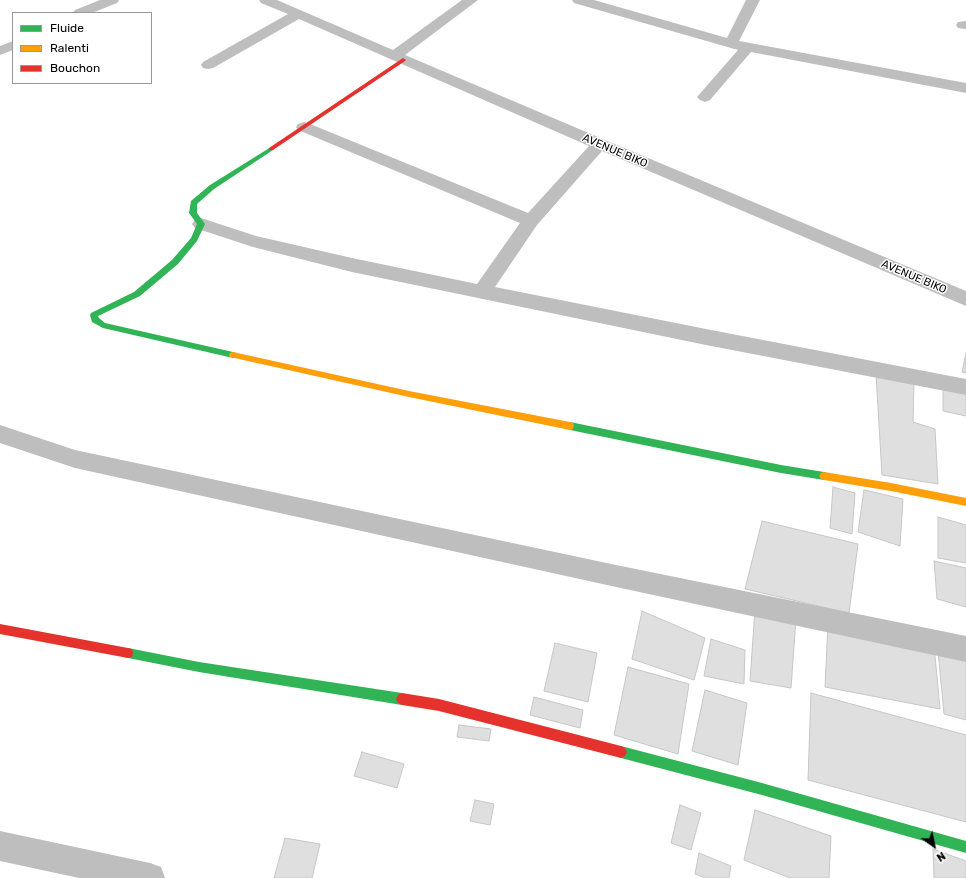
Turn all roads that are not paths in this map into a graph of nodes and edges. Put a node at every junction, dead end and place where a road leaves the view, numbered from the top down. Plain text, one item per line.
1 (112, 0) edge
2 (266, 0) edge
3 (471, 0) edge
4 (581, 0) edge
5 (753, 0) edge
6 (82, 12) edge
7 (298, 14) junction
8 (731, 44) junction
9 (12, 45) edge
10 (748, 47) junction
11 (0, 51) edge
12 (399, 58) junction
13 (208, 65) dead end
14 (966, 88) edge
15 (705, 97) dead end
16 (304, 127) junction
17 (599, 144) junction
18 (531, 221) junction
19 (201, 224) junction
20 (482, 291) junction
21 (966, 299) edge
22 (966, 388) edge
23 (0, 434) edge
24 (966, 502) edge
25 (0, 629) edge
26 (966, 649) edge
27 (0, 846) edge
28 (966, 847) edge
29 (150, 878) edge

1 - 6 street
2 - 7 street, AVENUE BIKO
3 - 12 street
4 - 8 street
5 - 8 street
7 - 12 street, AVENUE BIKO
7 - 13 street
8 - 10 street
9 - 11 street
10 - 14 street
10 - 15 street
12 - 16 street
12 - 17 street, AVENUE BIKO
16 - 18 street
16 - 19 street
17 - 18 street
17 - 21 street, AVENUE BIKO
18 - 20 street
19 - 20 street
19 - 24 street
20 - 22 street
23 - 26 street
25 - 28 street
27 - 29 street

